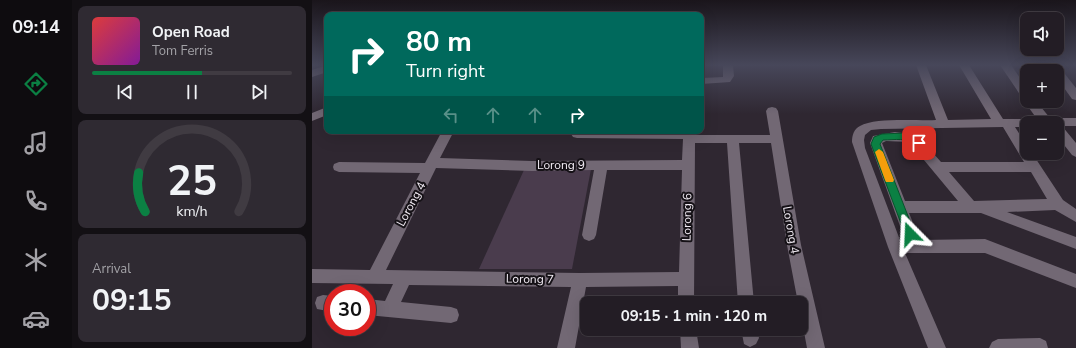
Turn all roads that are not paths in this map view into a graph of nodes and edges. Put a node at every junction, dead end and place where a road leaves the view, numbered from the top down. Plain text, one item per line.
1 (927, 81) edge
2 (975, 81) edge
3 (1065, 81) edge
4 (1076, 96) edge
5 (1035, 108) edge
6 (324, 112) edge
7 (772, 112) dead end
8 (1041, 116) edge
9 (312, 117) edge
10 (1076, 122) edge
11 (1003, 123) junction
12 (1020, 123) edge
13 (1064, 123) edge
14 (943, 124) junction
15 (447, 134) edge
16 (577, 134) dead end
17 (689, 135) edge
18 (1064, 137) edge
19 (733, 139) junction
20 (775, 139) junction
21 (1076, 152) edge
22 (601, 165) junction
23 (688, 165) junction
24 (432, 166) junction
25 (938, 166) junction
26 (339, 167) dead end
27 (1033, 167) junction
28 (1058, 204) junction
29 (900, 207) junction
30 (977, 207) junction
31 (1076, 216) edge
32 (589, 235) dead end
33 (1076, 243) edge
34 (895, 247) junction
35 (915, 247) junction
36 (312, 276) edge
37 (374, 276) junction
38 (405, 276) junction
39 (686, 279) junction
40 (580, 280) junction
41 (1076, 281) edge
42 (686, 296) edge
43 (745, 296) edge
44 (376, 307) edge
45 (390, 308) junction
46 (451, 315) dead end
47 (689, 336) edge
48 (1040, 347) dead end
49 (566, 348) edge
50 (690, 348) edge
51 (816, 348) edge
52 (937, 348) edge
53 (998, 348) edge

1 - 14 street
2 - 11 street
3 - 4 street
5 - 8 street
6 - 9 street
7 - 20 street, Lorong 4
10 - 13 street
11 - 12 street
11 - 14 street
11 - 27 street
14 - 34 street
15 - 24 street, Lorong 4
16 - 17 street
17 - 19 street
17 - 23 street, Lorong 6
18 - 21 street
19 - 20 street
19 - 43 street
20 - 51 street, Lorong 4
22 - 23 street, Lorong 9
22 - 24 street, Lorong 9
22 - 32 street
23 - 39 street, Lorong 6
24 - 26 street, Lorong 9
24 - 37 street, Lorong 4
25 - 27 street
25 - 29 street
25 - 30 street
27 - 28 street
28 - 30 street
28 - 31 street
29 - 30 street
29 - 35 street
30 - 33 street
34 - 35 street
34 - 52 street
35 - 41 street
36 - 37 street, Lorong 7
37 - 38 street, Lorong 7
38 - 40 street, Lorong 7
38 - 45 street
39 - 40 street, Lorong 7
39 - 42 street, Lorong 6
40 - 49 street
44 - 45 street
45 - 46 street
47 - 50 street
48 - 53 street

